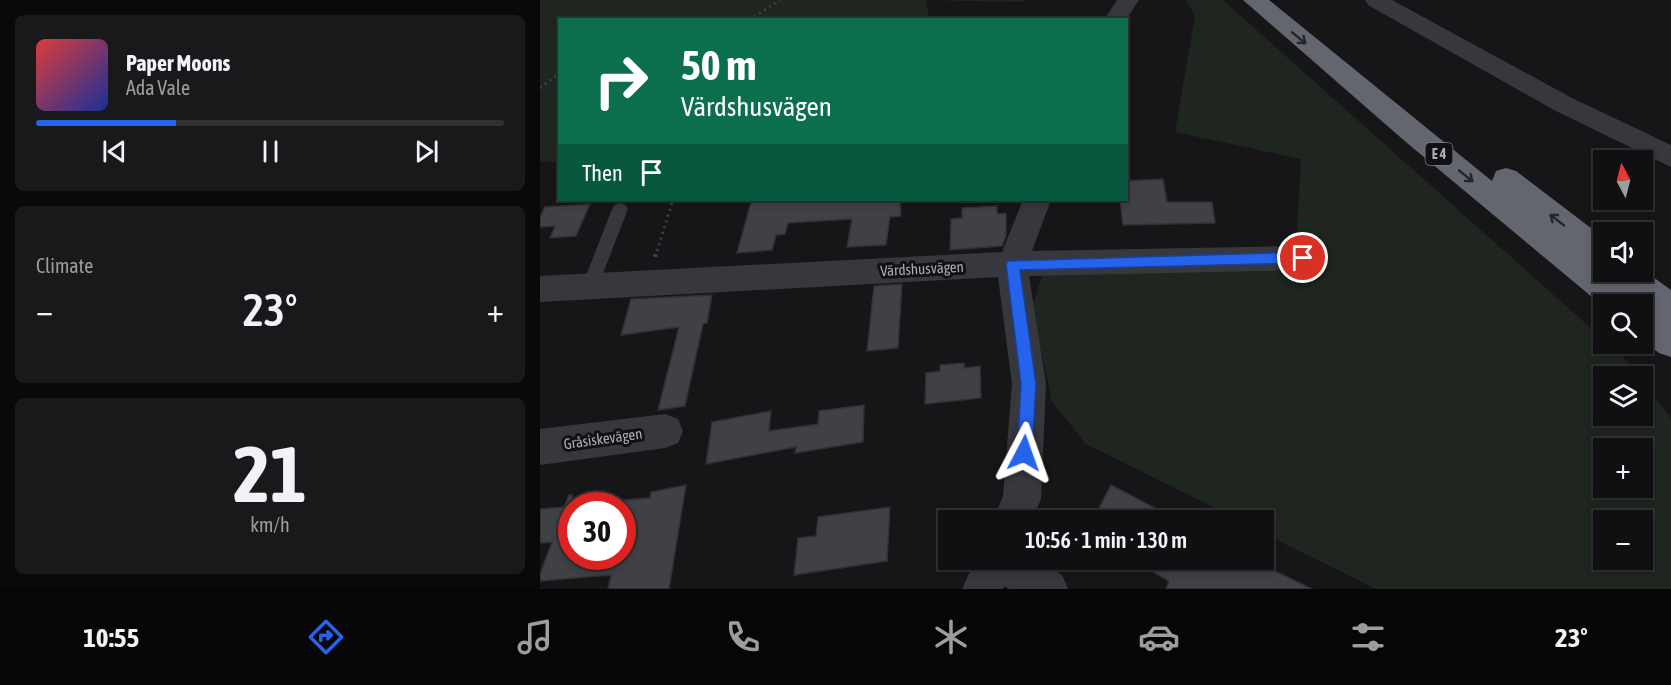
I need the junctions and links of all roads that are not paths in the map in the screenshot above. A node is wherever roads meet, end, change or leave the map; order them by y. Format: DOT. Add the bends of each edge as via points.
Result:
graph roads {
  1 [pos="1128,0"];
  2 [pos="1255,0"];
  3 [pos="1283,0"];
  4 [pos="1376,0"];
  5 [pos="1116,18"];
  6 [pos="1671,157"];
  7 [pos="1037,201"];
  8 [pos="620,209"];
  9 [pos="1593,247"];
  10 [pos="1303,258"];
  11 [pos="1012,264"];
  12 [pos="1636,282"];
  13 [pos="590,286"];
  14 [pos="540,289"];
  15 [pos="1612,294"];
  16 [pos="1671,309"];
  17 [pos="1653,328"];
  18 [pos="1671,342"];
  19 [pos="665,431"];
  20 [pos="540,447"];
  21 [pos="1017,510"];
  22 [pos="992,570"];
  23 [pos="1015,570"];
  24 [pos="982,589"];
  25 [pos="1048,589"];
  1 -- 5 [label="street"];
  2 -- 15 [label="highway, E 4, one-way"];
  9 -- 3 [label="highway, E 4, one-way"];
  4 -- 6 [label="street" via="1563,104"];
  7 -- 11 [label="street"];
  8 -- 13 [label="lane"];
  10 -- 11 [label="street, Värdshusvägen"];
  11 -- 13 [label="street, Värdshusvägen"];
  11 -- 21 [label="street" via="1029,384 1022,499"];
  12 -- 16 [label="highway"];
  13 -- 14 [label="street, Värdshusvägen"];
  17 -- 18 [label="highway"];
  19 -- 20 [label="street, Gråsiskevägen"];
  22 -- 24 [label="street"];
  23 -- 25 [label="street"];
}
